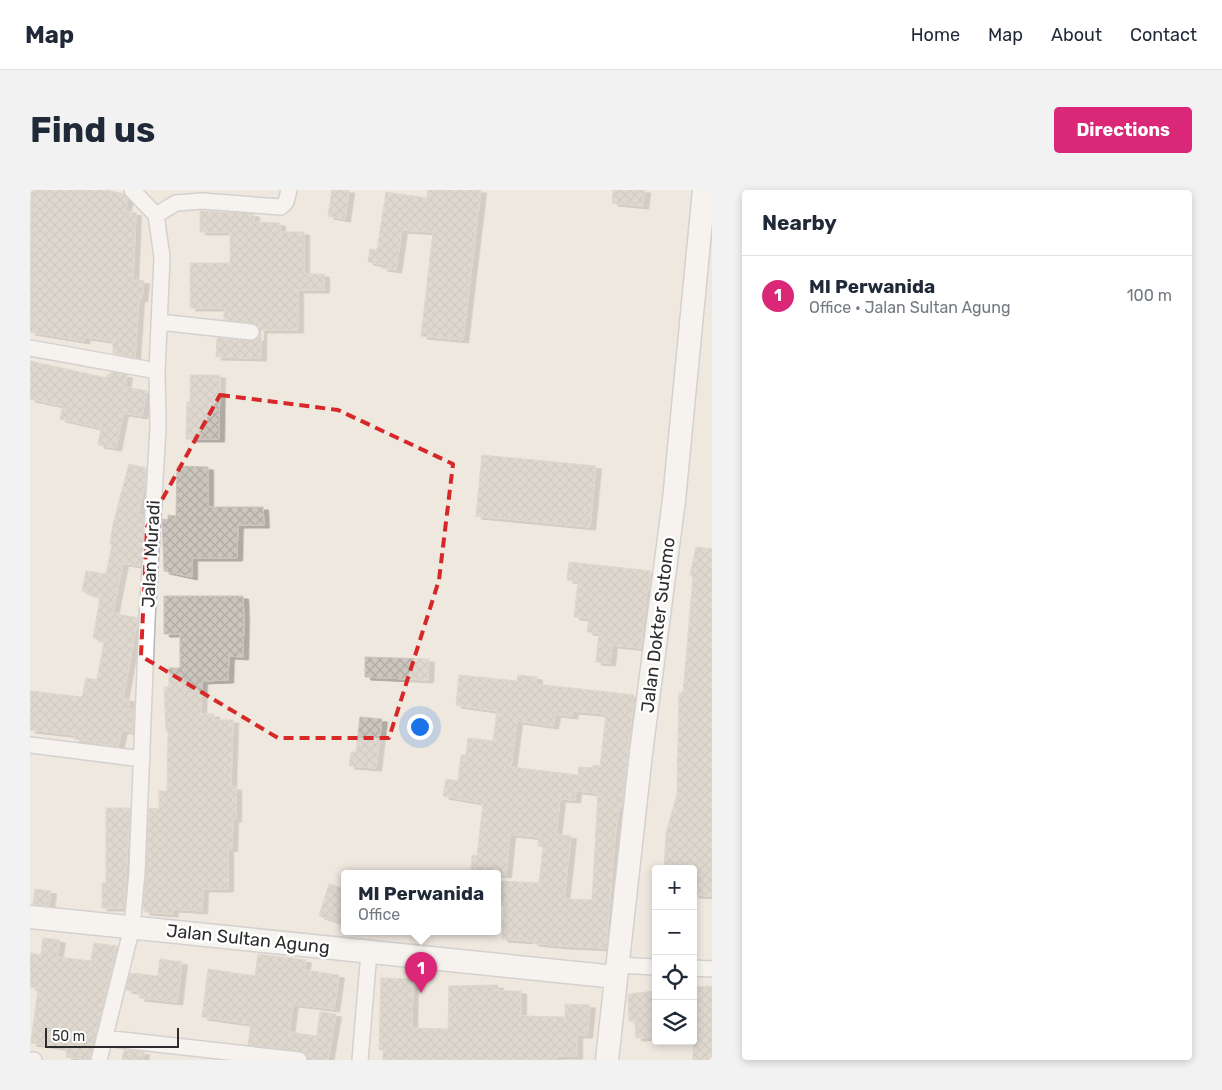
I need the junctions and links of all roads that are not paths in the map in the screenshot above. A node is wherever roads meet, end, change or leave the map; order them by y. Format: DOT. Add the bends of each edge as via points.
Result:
graph roads {
  1 [pos="132,190"];
  2 [pos="289,190"];
  3 [pos="704,190"];
  4 [pos="156,215"];
  5 [pos="159,322"];
  6 [pos="251,332"];
  7 [pos="30,348"];
  8 [pos="157,371"];
  9 [pos="30,745"];
  10 [pos="142,759"];
  11 [pos="30,917"];
  12 [pos="132,927"];
  13 [pos="370,952"];
  14 [pos="652,967"];
  15 [pos="697,968"];
  16 [pos="712,969"];
  17 [pos="616,971"];
  18 [pos="104,1038"];
  19 [pos="99,1060"];
  20 [pos="299,1060"];
  21 [pos="360,1060"];
  22 [pos="607,1060"];
  1 -- 4 [label="street"];
  2 -- 4 [label="street" via="281,207 202,201 176,203"];
  3 -- 17 [label="main road, Jalan Dokter Sutomo" via="674,500"];
  4 -- 5 [label="street, Jalan Muradi" via="162,257"];
  5 -- 6 [label="street"];
  5 -- 8 [label="street, Jalan Muradi"];
  7 -- 8 [label="street"];
  8 -- 10 [label="street, Jalan Muradi" via="158,427"];
  9 -- 10 [label="street"];
  10 -- 12 [label="street, Jalan Muradi"];
  11 -- 12 [label="main road, Jalan Sultan Agung"];
  12 -- 13 [label="main road, Jalan Sultan Agung"];
  12 -- 18 [label="street, Jalan Muradi"];
  13 -- 17 [label="main road, Jalan Sultan Agung"];
  13 -- 21 [label="street"];
  14 -- 17 [label="street, Jalan Sultan Agung"];
  15 -- 16 [label="street"];
  17 -- 22 [label="main road, Jalan Dokter Sutomo"];
  18 -- 19 [label="street, Jalan Muradi"];
  18 -- 20 [label="street"];
}
